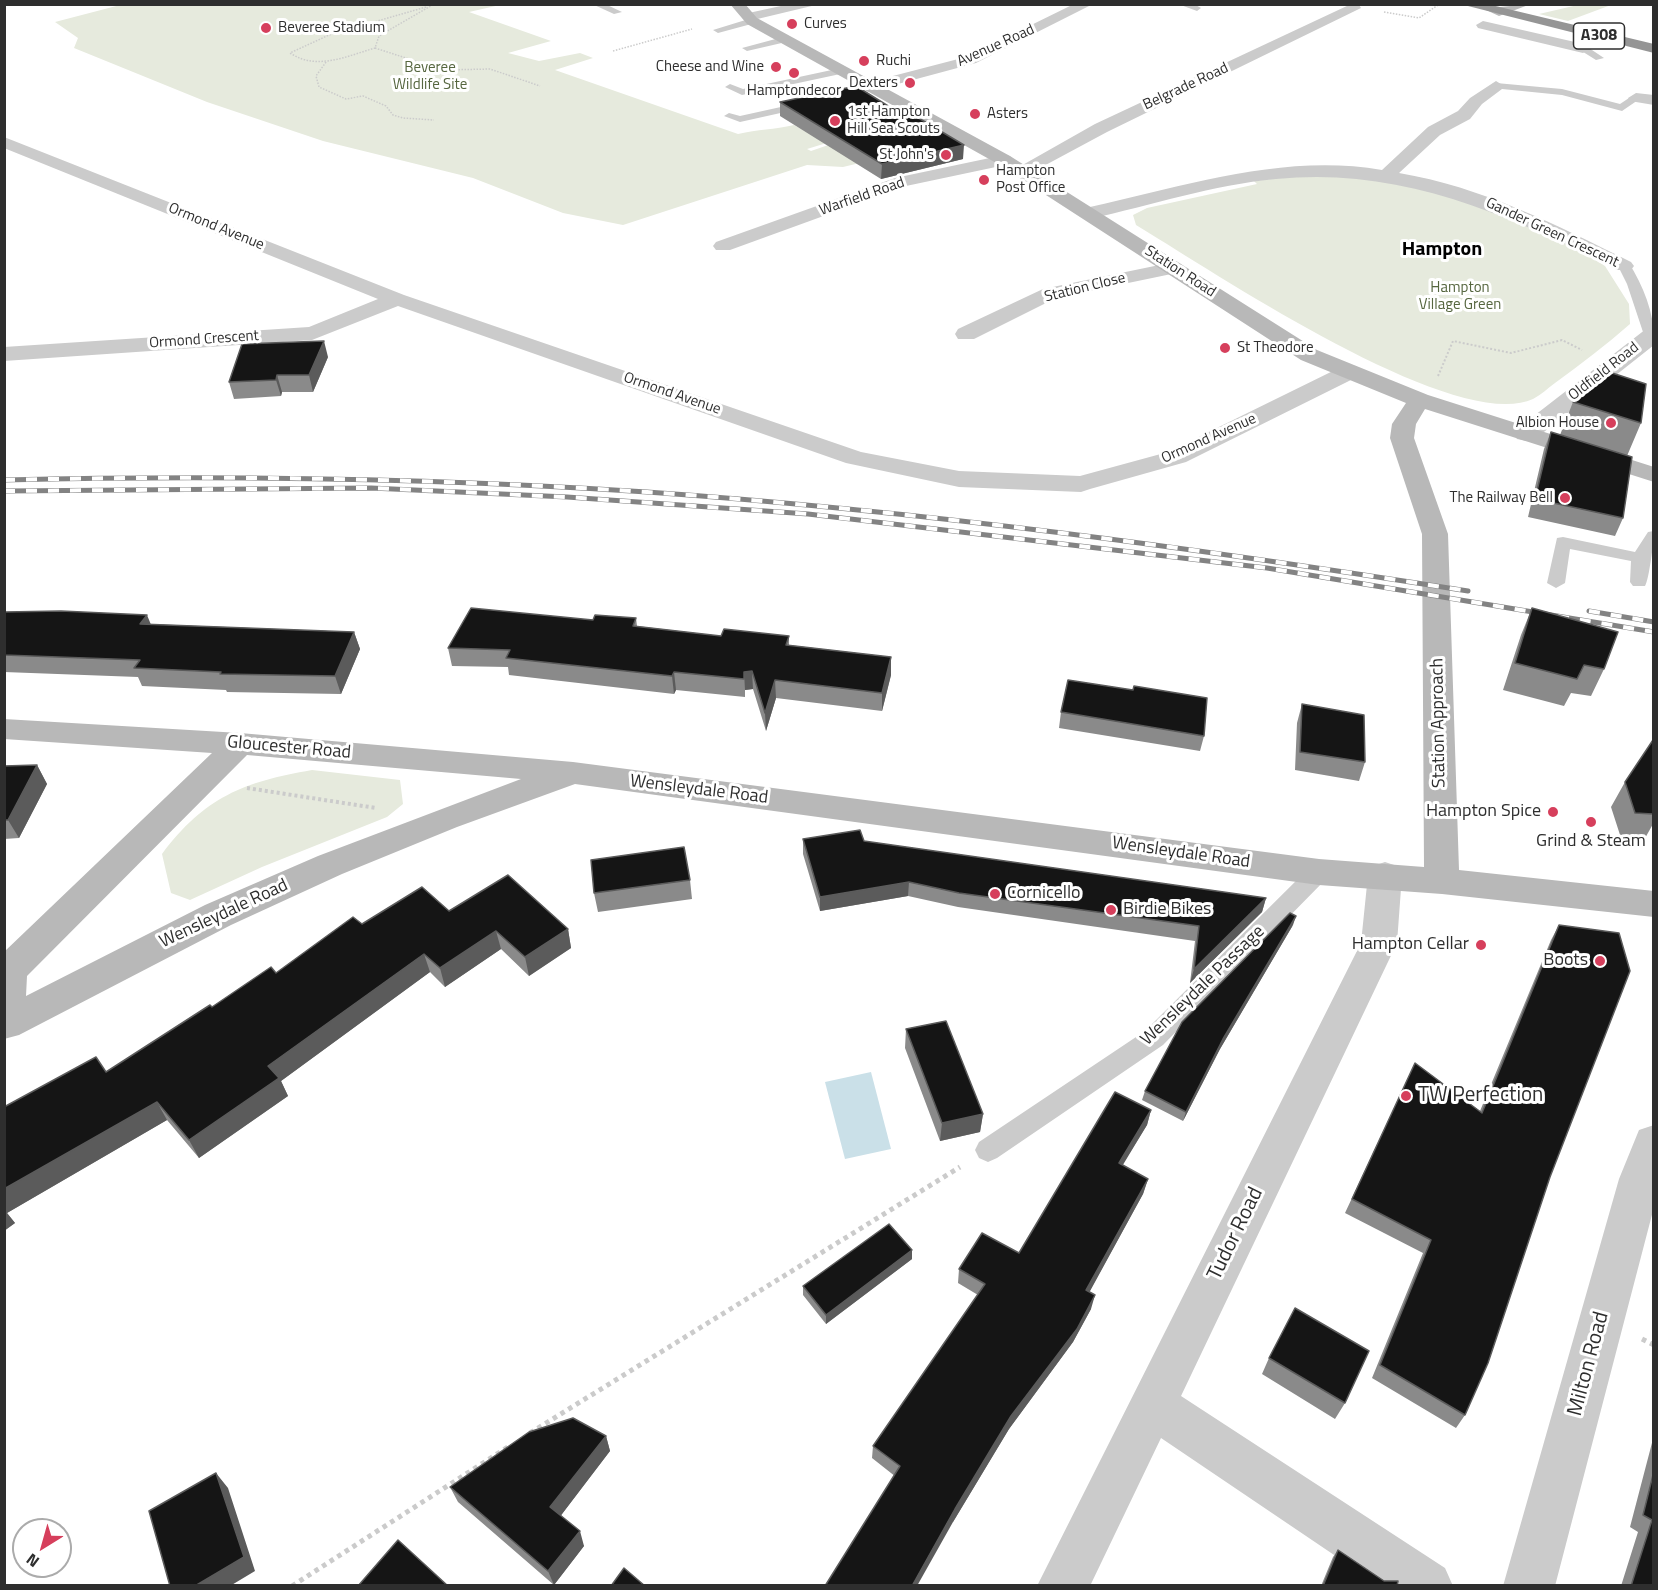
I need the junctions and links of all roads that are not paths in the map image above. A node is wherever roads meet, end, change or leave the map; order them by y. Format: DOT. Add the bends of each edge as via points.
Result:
graph roads {
  1 [pos="596,4"];
  2 [pos="813,4"];
  3 [pos="1086,4"];
  4 [pos="1182,4"];
  5 [pos="1467,4"];
  6 [pos="1479,4"];
  7 [pos="1524,4"];
  8 [pos="1197,8"];
  9 [pos="1354,8"];
  10 [pos="617,12"];
  11 [pos="1499,12"];
  12 [pos="746,14"];
  13 [pos="1545,22"];
  14 [pos="1483,26"];
  15 [pos="718,30"];
  16 [pos="1530,35"];
  17 [pos="783,40"];
  18 [pos="747,48"];
  19 [pos="1583,48"];
  20 [pos="1653,49"];
  21 [pos="1599,58"];
  22 [pos="841,71"];
  23 [pos="1496,86"];
  24 [pos="730,87"];
  25 [pos="867,92"];
  26 [pos="1636,99"];
  27 [pos="1653,100"];
  28 [pos="779,102"];
  29 [pos="821,104"];
  30 [pos="787,111"];
  31 [pos="729,116"];
  32 [pos="4,142"];
  33 [pos="1004,160"];
  34 [pos="1021,171"];
  35 [pos="1387,175"];
  36 [pos="1090,213"];
  37 [pos="723,246"];
  38 [pos="1624,266"];
  39 [pos="1174,268"];
  40 [pos="397,299"];
  41 [pos="966,334"];
  42 [pos="1652,335"];
  43 [pos="4,354"];
  44 [pos="1349,372"];
  45 [pos="1420,400"];
  46 [pos="1526,434"];
  47 [pos="1653,476"];
  48 [pos="1653,536"];
  49 [pos="1640,558"];
  50 [pos="1639,582"];
  51 [pos="1556,583"];
  52 [pos="4,729"];
  53 [pos="240,744"];
  54 [pos="573,773"];
  55 [pos="1319,872"];
  56 [pos="1385,875"];
  57 [pos="1442,881"];
  58 [pos="1653,904"];
  59 [pos="5,1024"];
  60 [pos="1653,1143"];
  61 [pos="988,1149"];
  62 [pos="1153,1405"];
  63 [pos="1063,1586"];
  64 [pos="1427,1586"];
  65 [pos="1529,1586"];
  1 -- 10 [label="lane"];
  2 -- 12 [label="street"];
  3 -- 25 [label="street, Avenue Road" via="971,60"];
  4 -- 8 [label="lane"];
  5 -- 11 [label="highway, A308"];
  6 -- 11 [label="street"];
  7 -- 11 [label="street"];
  9 -- 34 [label="street, Belgrade Road" via="1101,128"];
  11 -- 13 [label="highway, A308"];
  12 -- 15 [label="lane"];
  12 -- 17 [label="street, Station Road"];
  13 -- 16 [label="street"];
  13 -- 20 [label="highway, A308"];
  14 -- 16 [label="street"];
  16 -- 19 [label="street"];
  17 -- 18 [label="lane"];
  17 -- 22 [label="street, Station Road"];
  19 -- 21 [label="lane"];
  22 -- 24 [label="lane" via="742,92"];
  22 -- 25 [label="street, Station Road"];
  23 -- 26 [label="lane" via="1562,92 1622,108"];
  23 -- 35 [label="street" via="1464,115 1434,131"];
  25 -- 33 [label="street, Station Road"];
  26 -- 27 [label="street"];
  28 -- 30 [label="lane"];
  29 -- 30 [label="lane"];
  30 -- 31 [label="lane" via="740,119"];
  32 -- 40 [label="street, Ormond Avenue"];
  33 -- 34 [label="street, Station Road"];
  33 -- 37 [label="street, Warfield Road" via="901,183"];
  34 -- 36 [label="street, Station Road"];
  35 -- 36 [label="street, Gander Green Crescent" via="1278,173"];
  35 -- 38 [label="street, Gander Green Crescent" via="1443,187 1509,209"];
  36 -- 39 [label="street, Station Road"];
  38 -- 42 [label="lane, Gander Green Crescent"];
  39 -- 41 [label="street, Station Close" via="1050,293"];
  39 -- 44 [label="street, Station Road" via="1282,339"];
  40 -- 43 [label="street, Ormond Crescent" via="312,333"];
  40 -- 44 [label="street, Ormond Avenue" via="855,458 959,479 1081,484 1177,457"];
  42 -- 46 [label="street, Oldfield Road"];
  44 -- 45 [label="street, Station Road"];
  45 -- 46 [label="street, Station Road"];
  45 -- 57 [label="street, Station Approach" via="1400,438 1432,517 1436,546"];
  46 -- 47 [label="street, Station Road"];
  48 -- 49 [label="lane"];
  49 -- 50 [label="lane"];
  49 -- 51 [label="lane" via="1563,542"];
  52 -- 53 [label="street, Gloucester Road"];
  53 -- 54 [label="street, Gloucester Road"];
  53 -- 59 [label="street, Wensleydale Road" via="9,971"];
  54 -- 55 [label="street, Wensleydale Road"];
  54 -- 59 [label="street, Wensleydale Road" via="446,819 218,915"];
  55 -- 56 [label="street, Wensleydale Road"];
  55 -- 61 [label="lane, Wensleydale Passage" via="1154,1038"];
  56 -- 57 [label="street, Wensleydale Road"];
  56 -- 62 [label="street, Tudor Road" via="1379,943"];
  57 -- 58 [label="street"];
  60 -- 65 [label="street, Milton Road"];
  62 -- 63 [label="street, Tudor Road"];
  62 -- 64 [label="street"];
}
